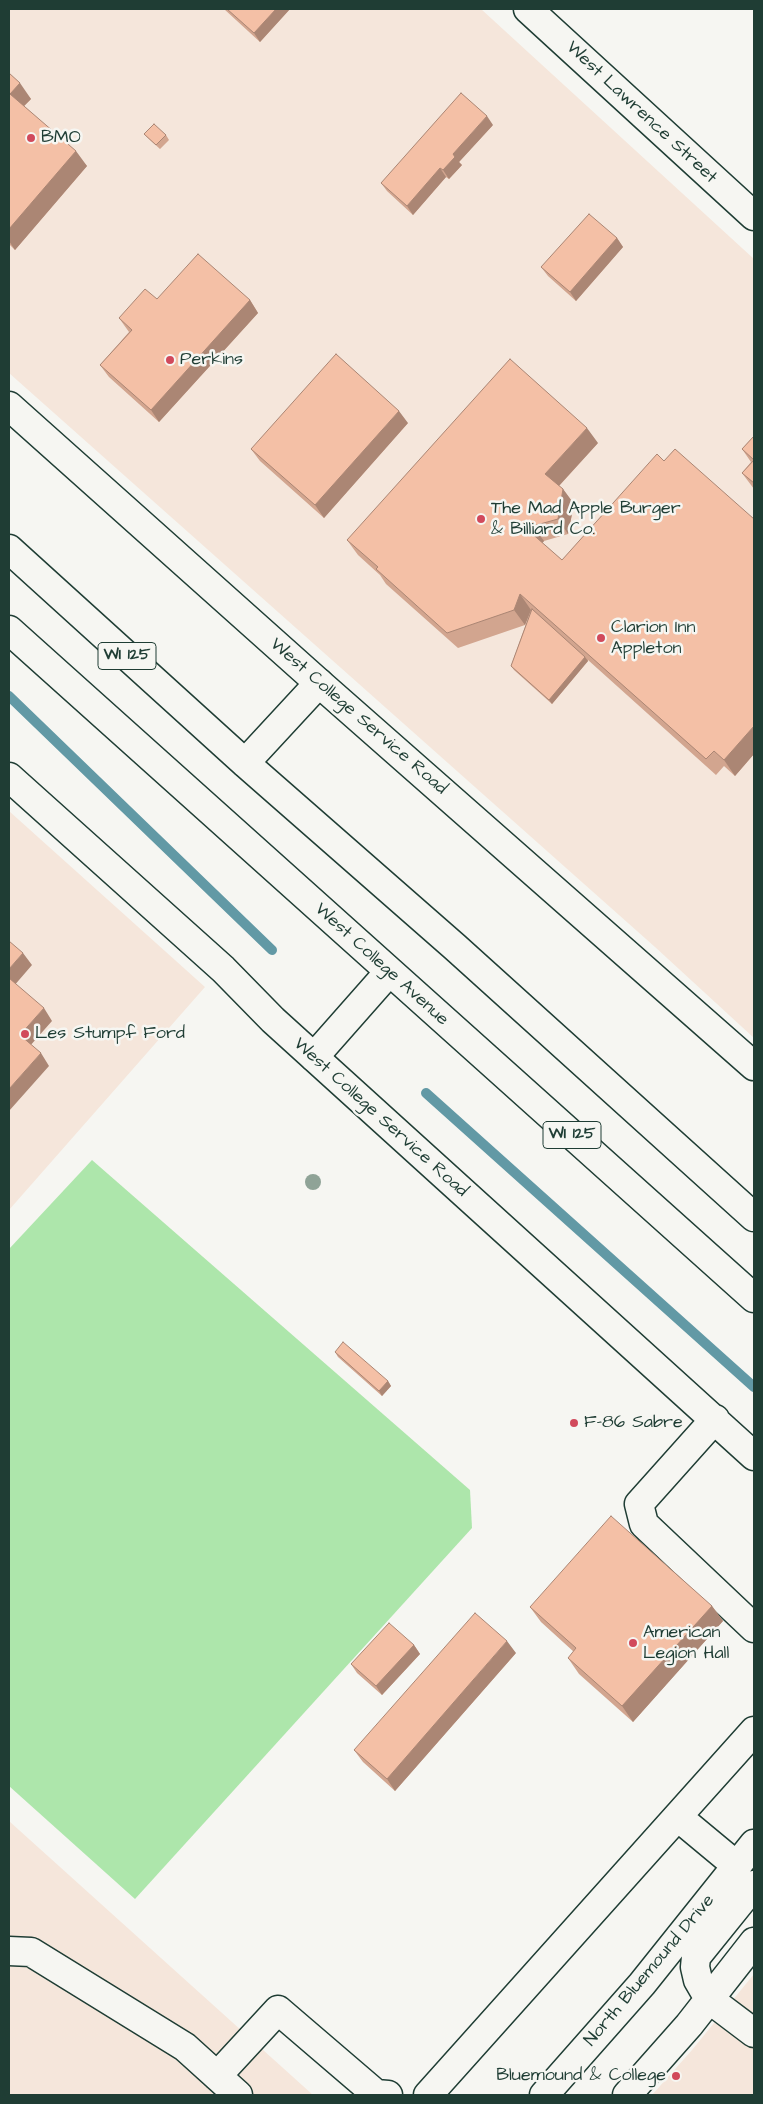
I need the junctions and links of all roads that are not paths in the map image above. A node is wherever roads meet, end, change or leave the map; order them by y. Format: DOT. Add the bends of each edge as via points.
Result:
graph roads {
  1 [pos="528,9"];
  2 [pos="754,216"];
  3 [pos="9,406"];
  4 [pos="9,550"];
  5 [pos="9,630"];
  6 [pos="319,683"];
  7 [pos="245,763"];
  8 [pos="9,777"];
  9 [pos="389,972"];
  10 [pos="314,1057"];
  11 [pos="754,1066"];
  12 [pos="754,1217"];
  13 [pos="754,1298"];
  14 [pos="715,1419"];
  15 [pos="754,1456"];
  16 [pos="754,1628"];
  17 [pos="754,1731"];
  18 [pos="678,1817"];
  19 [pos="754,1844"];
  20 [pos="746,1875"];
  21 [pos="754,1942"];
  22 [pos="9,1951"];
  23 [pos="709,1999"];
  24 [pos="754,2033"];
  25 [pos="217,2076"];
  26 [pos="238,2095"];
  27 [pos="388,2095"];
  28 [pos="428,2095"];
  29 [pos="544,2095"];
  30 [pos="627,2095"];
  1 -- 2 [label="main road, West Lawrence Street"];
  3 -- 6 [label="main road, West College Service Road"];
  4 -- 7 [label="main road, WI 125"];
  5 -- 9 [label="main road, West College Avenue / WI 125"];
  6 -- 7 [label="main road"];
  6 -- 11 [label="main road, West College Service Road"];
  7 -- 12 [label="main road, WI 125"];
  8 -- 10 [label="main road, West College Service Road" via="223,969"];
  9 -- 10 [label="main road"];
  9 -- 13 [label="main road, West College Avenue / WI 125"];
  10 -- 14 [label="main road, West College Service Road"];
  14 -- 15 [label="main road, West College Service Road"];
  14 -- 16 [label="main road" via="639,1504 644,1524"];
  17 -- 18 [label="main road"];
  18 -- 20 [label="main road"];
  18 -- 28 [label="main road"];
  19 -- 20 [label="main road, North Bluemound Drive"];
  20 -- 23 [label="main road" via="696,1957 696,1973"];
  20 -- 29 [label="main road, North Bluemound Drive" via="642,1984"];
  21 -- 23 [label="main road"];
  22 -- 25 [label="main road" via="31,1952 185,2047"];
  23 -- 24 [label="main road"];
  23 -- 30 [label="main road"];
  25 -- 26 [label="main road"];
  25 -- 27 [label="main road" via="278,2010 376,2094"];
}
